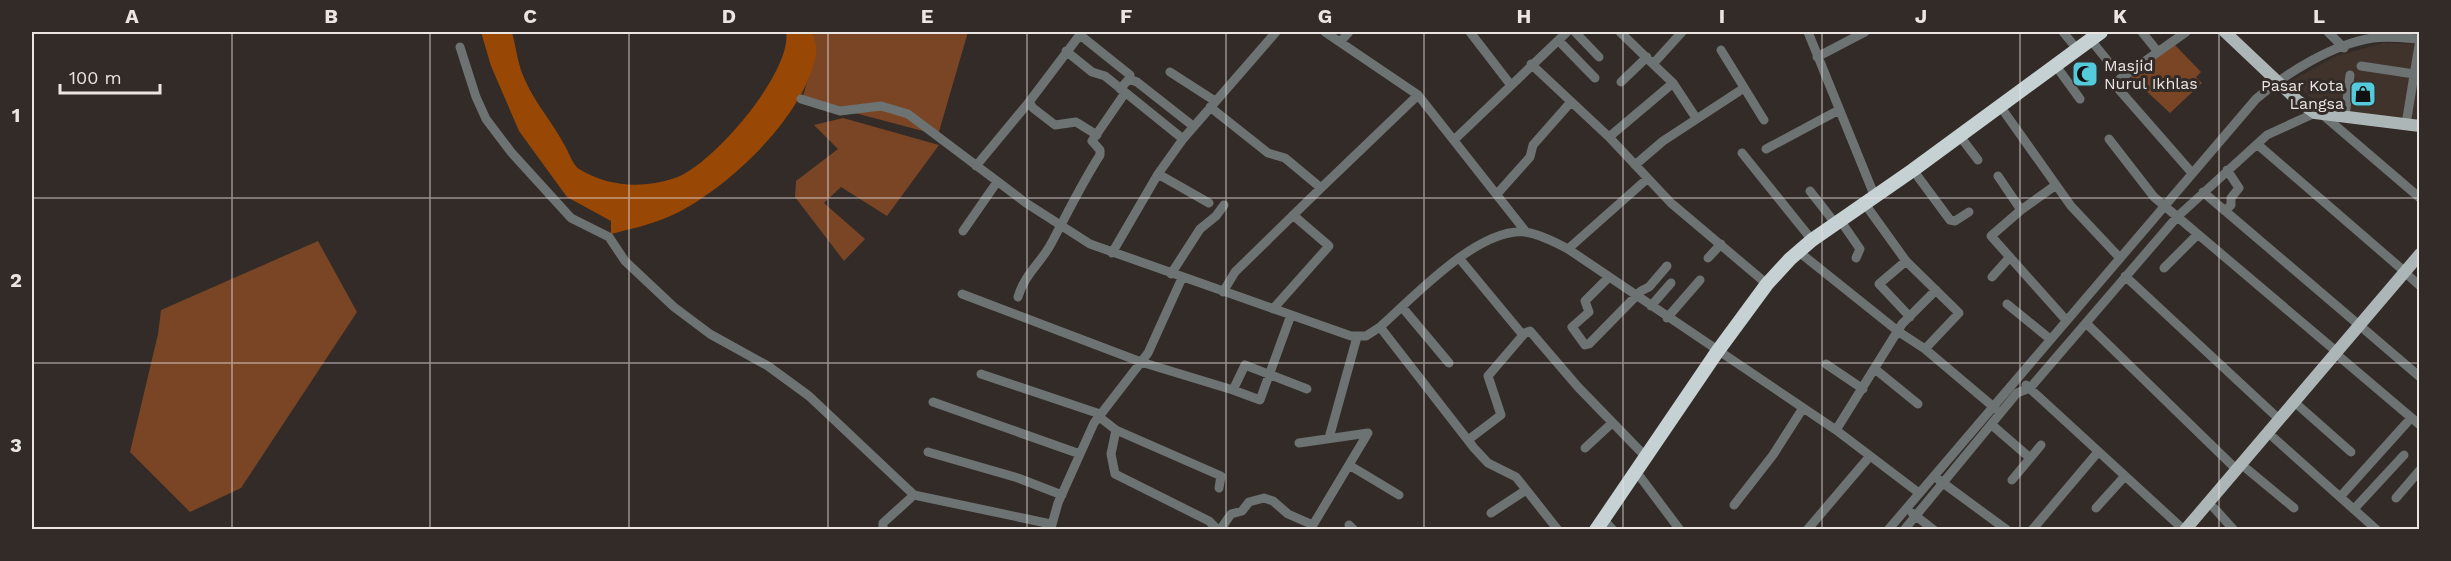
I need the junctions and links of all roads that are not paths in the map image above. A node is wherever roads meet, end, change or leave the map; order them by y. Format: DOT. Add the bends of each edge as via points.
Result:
graph roads {
  1 [pos="1276,32"];
  2 [pos="1325,32"];
  3 [pos="1349,32"];
  4 [pos="1470,32"];
  5 [pos="1567,32"];
  6 [pos="1575,32"];
  7 [pos="1620,32"];
  8 [pos="1682,32"];
  9 [pos="1808,32"];
  10 [pos="1865,32"];
  11 [pos="2063,32"];
  12 [pos="2142,32"];
  13 [pos="2186,32"];
  14 [pos="2225,32"];
  15 [pos="2328,32"];
  16 [pos="1081,33"];
  17 [pos="2095,35"];
  18 [pos="2417,37"];
  19 [pos="1559,41"];
  20 [pos="1340,42"];
  21 [pos="460,47"];
  22 [pos="2344,48"];
  23 [pos="2077,49"];
  24 [pos="1721,50"];
  25 [pos="1066,51"];
  26 [pos="2158,52"];
  27 [pos="1599,57"];
  28 [pos="1817,57"];
  29 [pos="2106,60"];
  30 [pos="1650,61"];
  31 [pos="1531,64"];
  32 [pos="2056,66"];
  33 [pos="2361,66"];
  34 [pos="1170,72"];
  35 [pos="2414,74"];
  36 [pos="2350,75"];
  37 [pos="1595,78"];
  38 [pos="1130,79"];
  39 [pos="2277,81"];
  40 [pos="1620,82"];
  41 [pos="1673,83"];
  42 [pos="1510,84"];
  43 [pos="1744,88"];
  44 [pos="1122,91"];
  45 [pos="1418,95"];
  46 [pos="801,99"];
  47 [pos="2080,99"];
  48 [pos="1029,102"];
  49 [pos="1213,104"];
  50 [pos="1570,104"];
  51 [pos="2000,106"];
  52 [pos="1839,110"];
  53 [pos="2319,114"];
  54 [pos="2345,117"];
  55 [pos="1696,118"];
  56 [pos="1764,120"];
  57 [pos="2406,124"];
  58 [pos="1193,126"];
  59 [pos="2420,126"];
  60 [pos="1097,135"];
  61 [pos="1959,135"];
  62 [pos="1609,137"];
  63 [pos="1183,139"];
  64 [pos="2109,139"];
  65 [pos="1454,140"];
  66 [pos="2257,144"];
  67 [pos="1766,149"];
  68 [pos="1742,153"];
  69 [pos="1978,160"];
  70 [pos="976,165"];
  71 [pos="1635,165"];
  72 [pos="2227,170"];
  73 [pos="1913,171"];
  74 [pos="2192,173"];
  75 [pos="1158,174"];
  76 [pos="1998,176"];
  77 [pos="1647,179"];
  78 [pos="997,182"];
  79 [pos="2056,185"];
  80 [pos="1321,188"];
  81 [pos="1810,191"];
  82 [pos="2203,192"];
  83 [pos="1497,194"];
  84 [pos="2420,198"];
  85 [pos="1870,201"];
  86 [pos="1209,203"];
  87 [pos="1224,205"];
  88 [pos="2163,205"];
  89 [pos="2021,210"];
  90 [pos="2225,211"];
  91 [pos="1969,212"];
  92 [pos="1293,215"];
  93 [pos="2177,217"];
  94 [pos="1837,222"];
  95 [pos="1059,225"];
  96 [pos="963,231"];
  97 [pos="1526,232"];
  98 [pos="2198,235"];
  99 [pos="1812,240"];
  100 [pos="1721,244"];
  101 [pos="1568,249"];
  102 [pos="1798,252"];
  103 [pos="1112,253"];
  104 [pos="2420,254"];
  105 [pos="2119,257"];
  106 [pos="1459,258"];
  107 [pos="1708,258"];
  108 [pos="1856,258"];
  109 [pos="2009,258"];
  110 [pos="1906,261"];
  111 [pos="2420,265"];
  112 [pos="1667,266"];
  113 [pos="2164,268"];
  114 [pos="1171,274"];
  115 [pos="2125,276"];
  116 [pos="1609,277"];
  117 [pos="1992,277"];
  118 [pos="1182,278"];
  119 [pos="2411,278"];
  120 [pos="1700,280"];
  121 [pos="1671,283"];
  122 [pos="1767,284"];
  123 [pos="1936,290"];
  124 [pos="1223,292"];
  125 [pos="962,294"];
  126 [pos="1018,297"];
  127 [pos="1637,297"];
  128 [pos="2007,304"];
  129 [pos="1651,306"];
  130 [pos="1402,308"];
  131 [pos="1273,309"];
  132 [pos="1291,315"];
  133 [pos="1910,317"];
  134 [pos="1666,318"];
  135 [pos="2066,320"];
  136 [pos="2087,324"];
  137 [pos="1380,327"];
  138 [pos="2362,328"];
  139 [pos="1899,332"];
  140 [pos="1524,334"];
  141 [pos="1357,337"];
  142 [pos="2050,339"];
  143 [pos="1925,349"];
  144 [pos="1717,352"];
  145 [pos="2339,355"];
  146 [pos="1141,363"];
  147 [pos="1449,363"];
  148 [pos="1826,364"];
  149 [pos="1875,369"];
  150 [pos="981,374"];
  151 [pos="1268,375"];
  152 [pos="2017,377"];
  153 [pos="2420,377"];
  154 [pos="2030,388"];
  155 [pos="1307,389"];
  156 [pos="1863,389"];
  157 [pos="1233,390"];
  158 [pos="2304,399"];
  159 [pos="933,402"];
  160 [pos="1918,404"];
  161 [pos="1993,406"];
  162 [pos="1803,408"];
  163 [pos="2001,414"];
  164 [pos="1099,415"];
  165 [pos="2411,418"];
  166 [pos="2280,420"];
  167 [pos="1612,423"];
  168 [pos="1992,425"];
  169 [pos="2420,425"];
  170 [pos="1116,430"];
  171 [pos="1836,430"];
  172 [pos="1329,438"];
  173 [pos="2274,438"];
  174 [pos="1468,440"];
  175 [pos="1299,443"];
  176 [pos="2041,445"];
  177 [pos="2261,447"];
  178 [pos="1585,448"];
  179 [pos="928,452"];
  180 [pos="2098,452"];
  181 [pos="2351,452"];
  182 [pos="1080,454"];
  183 [pos="2404,455"];
  184 [pos="1645,456"];
  185 [pos="1870,456"];
  186 [pos="2030,458"];
  187 [pos="1349,465"];
  188 [pos="2242,469"];
  189 [pos="1635,470"];
  190 [pos="2420,470"];
  191 [pos="1933,476"];
  192 [pos="2124,477"];
  193 [pos="2012,480"];
  194 [pos="1943,483"];
  195 [pos="1219,488"];
  196 [pos="1526,490"];
  197 [pos="1919,492"];
  198 [pos="914,495"];
  199 [pos="1062,495"];
  200 [pos="1399,495"];
  201 [pos="2340,497"];
  202 [pos="2396,498"];
  203 [pos="1734,505"];
  204 [pos="1906,508"];
  205 [pos="2096,508"];
  206 [pos="2214,508"];
  207 [pos="2294,508"];
  208 [pos="2354,509"];
  209 [pos="1491,513"];
  210 [pos="1916,516"];
  211 [pos="1599,524"];
  212 [pos="1051,527"];
  213 [pos="1311,527"];
  214 [pos="883,530"];
  215 [pos="1219,530"];
  216 [pos="1558,530"];
  217 [pos="1613,530"];
  218 [pos="1680,530"];
  219 [pos="1807,530"];
  220 [pos="1888,530"];
  221 [pos="1904,530"];
  222 [pos="1934,530"];
  223 [pos="2007,530"];
  224 [pos="2032,530"];
  225 [pos="2184,530"];
  226 [pos="2196,530"];
  227 [pos="2234,530"];
  228 [pos="2377,530"];
  1 -- 49 [label="street"];
  2 -- 20 [label="street"];
  3 -- 20 [label="street"];
  4 -- 42 [label="street"];
  5 -- 19 [label="street"];
  6 -- 27 [label="street"];
  7 -- 30 [label="street"];
  8 -- 30 [label="street"];
  9 -- 28 [label="street"];
  10 -- 28 [label="street"];
  11 -- 23 [label="street"];
  12 -- 26 [label="street"];
  13 -- 26 [label="street"];
  14 -- 39 [label="main road"];
  15 -- 22 [label="street"];
  16 -- 25 [label="street"];
  16 -- 38 [label="street"];
  17 -- 23 [label="highway"];
  17 -- 29 [label="street"];
  18 -- 22 [label="street" via="2373,38"];
  18 -- 35 [label="street"];
  19 -- 31 [label="street"];
  19 -- 37 [label="street"];
  20 -- 45 [label="street"];
  21 -- 198 [label="street" via="486,119 563,211 579,224 609,237 625,261 648,284 710,334 768,366 809,396"];
  22 -- 39 [label="street" via="2325,54"];
  23 -- 32 [label="highway"];
  24 -- 43 [label="street"];
  25 -- 44 [label="street"];
  25 -- 48 [label="street"];
  26 -- 74 [label="street" via="2120,79 2115,87"];
  28 -- 52 [label="street"];
  30 -- 40 [label="street"];
  30 -- 41 [label="street"];
  31 -- 42 [label="street"];
  31 -- 50 [label="street"];
  32 -- 47 [label="street"];
  32 -- 51 [label="highway"];
  33 -- 35 [label="street"];
  34 -- 49 [label="street"];
  35 -- 57 [label="street"];
  36 -- 54 [label="street"];
  38 -- 44 [label="street"];
  38 -- 58 [label="street"];
  39 -- 53 [label="main road"];
  39 -- 74 [label="street" via="2252,103"];
  41 -- 55 [label="street"];
  41 -- 62 [label="street"];
  42 -- 65 [label="street"];
  43 -- 55 [label="street"];
  43 -- 56 [label="street"];
  44 -- 60 [label="street"];
  44 -- 63 [label="street"];
  45 -- 65 [label="street"];
  45 -- 80 [label="street"];
  46 -- 70 [label="street" via="840,111 894,108 917,119"];
  48 -- 60 [label="street" via="1055,124 1076,123"];
  48 -- 70 [label="street"];
  49 -- 58 [label="street"];
  49 -- 80 [label="street" via="1269,153 1285,158"];
  50 -- 62 [label="street"];
  50 -- 83 [label="street"];
  51 -- 61 [label="highway"];
  51 -- 79 [label="street"];
  52 -- 67 [label="street"];
  52 -- 85 [label="street"];
  53 -- 54 [label="main road"];
  53 -- 66 [label="street" via="2285,125"];
  53 -- 84 [label="street"];
  54 -- 57 [label="main road"];
  55 -- 71 [label="street"];
  57 -- 59 [label="main road"];
  58 -- 63 [label="street"];
  60 -- 95 [label="street" via="1092,143 1100,155"];
  61 -- 69 [label="street"];
  61 -- 73 [label="highway"];
  62 -- 71 [label="street"];
  63 -- 75 [label="street"];
  64 -- 88 [label="street"];
  65 -- 83 [label="street"];
  66 -- 72 [label="street"];
  66 -- 119 [label="street"];
  68 -- 99 [label="street"];
  70 -- 78 [label="street"];
  71 -- 77 [label="street"];
  72 -- 82 [label="street"];
  72 -- 90 [label="street" via="2239,188"];
  73 -- 85 [label="highway"];
  73 -- 91 [label="street" via="1950,220"];
  74 -- 88 [label="street"];
  75 -- 86 [label="street"];
  75 -- 103 [label="street"];
  76 -- 89 [label="street"];
  77 -- 100 [label="street"];
  77 -- 101 [label="street"];
  78 -- 95 [label="street"];
  78 -- 96 [label="street"];
  79 -- 89 [label="street"];
  79 -- 105 [label="street"];
  80 -- 92 [label="street"];
  81 -- 94 [label="street"];
  82 -- 90 [label="street"];
  82 -- 93 [label="street"];
  83 -- 97 [label="street"];
  85 -- 94 [label="highway"];
  85 -- 110 [label="street"];
  87 -- 114 [label="street" via="1200,229"];
  88 -- 93 [label="street"];
  88 -- 105 [label="street"];
  89 -- 109 [label="street" via="1991,234"];
  90 -- 138 [label="street"];
  92 -- 124 [label="street" via="1235,272"];
  92 -- 131 [label="street" via="1329,246"];
  93 -- 98 [label="street"];
  93 -- 115 [label="street"];
  94 -- 99 [label="highway"];
  94 -- 108 [label="street" via="1860,249"];
  95 -- 103 [label="street"];
  95 -- 126 [label="street" via="1052,244 1026,277"];
  97 -- 101 [label="street"];
  97 -- 106 [label="street" via="1489,239"];
  98 -- 113 [label="street"];
  98 -- 145 [label="street"];
  99 -- 102 [label="highway"];
  100 -- 107 [label="street"];
  100 -- 122 [label="street"];
  101 -- 116 [label="street"];
  102 -- 122 [label="highway"];
  102 -- 139 [label="street"];
  103 -- 114 [label="street"];
  104 -- 119 [label="main road"];
  105 -- 135 [label="street"];
  106 -- 130 [label="street"];
  106 -- 140 [label="street"];
  109 -- 117 [label="street"];
  109 -- 135 [label="street"];
  110 -- 123 [label="street"];
  110 -- 133 [label="street" via="1879,284"];
  111 -- 119 [label="main road"];
  112 -- 127 [label="street"];
  114 -- 118 [label="street"];
  115 -- 136 [label="street"];
  115 -- 166 [label="street"];
  116 -- 127 [label="street"];
  116 -- 127 [label="street" via="1585,301 1589,312 1572,327 1585,345"];
  118 -- 124 [label="street"];
  118 -- 146 [label="street"];
  119 -- 138 [label="main road" via="2387,298"];
  120 -- 134 [label="street"];
  121 -- 129 [label="street"];
  122 -- 144 [label="highway"];
  123 -- 133 [label="street"];
  123 -- 143 [label="street" via="1959,315"];
  124 -- 131 [label="street"];
  125 -- 146 [label="street"];
  127 -- 129 [label="street"];
  128 -- 142 [label="street"];
  129 -- 134 [label="street"];
  130 -- 137 [label="street"];
  130 -- 147 [label="street"];
  131 -- 132 [label="street"];
  132 -- 141 [label="street"];
  132 -- 151 [label="street"];
  133 -- 139 [label="street"];
  134 -- 144 [label="street"];
  135 -- 142 [label="street"];
  136 -- 154 [label="street"];
  136 -- 188 [label="street"];
  137 -- 141 [label="street"];
  137 -- 174 [label="street"];
  138 -- 145 [label="main road"];
  138 -- 153 [label="street"];
  139 -- 143 [label="street"];
  139 -- 149 [label="street"];
  140 -- 167 [label="street" via="1530,331"];
  140 -- 174 [label="street" via="1488,376 1501,415"];
  141 -- 172 [label="street"];
  142 -- 152 [label="street"];
  143 -- 161 [label="street"];
  144 -- 162 [label="street"];
  144 -- 184 [label="highway"];
  145 -- 158 [label="main road"];
  145 -- 165 [label="street"];
  146 -- 157 [label="street"];
  146 -- 164 [label="street"];
  148 -- 156 [label="street"];
  149 -- 156 [label="street"];
  149 -- 160 [label="street"];
  150 -- 164 [label="street"];
  151 -- 155 [label="street"];
  151 -- 157 [label="street" via="1244,365"];
  151 -- 157 [label="street" via="1260,400"];
  152 -- 154 [label="street"];
  152 -- 161 [label="street"];
  154 -- 163 [label="street" via="2017,393"];
  154 -- 180 [label="street"];
  156 -- 171 [label="street"];
  158 -- 166 [label="main road"];
  158 -- 173 [label="main road"];
  158 -- 181 [label="street"];
  159 -- 182 [label="street"];
  161 -- 163 [label="street"];
  161 -- 191 [label="street"];
  162 -- 171 [label="street"];
  162 -- 203 [label="street"];
  163 -- 168 [label="street"];
  164 -- 170 [label="street"];
  164 -- 182 [label="street"];
  165 -- 169 [label="street"];
  165 -- 201 [label="street"];
  166 -- 177 [label="main road"];
  167 -- 178 [label="street"];
  167 -- 184 [label="street"];
  168 -- 186 [label="street"];
  168 -- 194 [label="street"];
  170 -- 195 [label="street" via="1221,476"];
  170 -- 215 [label="street" via="1111,445 1115,474 1209,521"];
  171 -- 185 [label="street"];
  172 -- 175 [label="street"];
  172 -- 187 [label="street" via="1368,433"];
  173 -- 177 [label="main road"];
  173 -- 201 [label="street"];
  174 -- 196 [label="street" via="1488,463 1513,474"];
  176 -- 186 [label="street"];
  177 -- 188 [label="main road"];
  179 -- 199 [label="street"];
  180 -- 192 [label="street"];
  180 -- 224 [label="street"];
  182 -- 199 [label="street"];
  183 -- 208 [label="street"];
  184 -- 189 [label="highway"];
  185 -- 197 [label="street"];
  185 -- 219 [label="street"];
  186 -- 193 [label="street"];
  187 -- 200 [label="street"];
  187 -- 213 [label="street"];
  188 -- 206 [label="main road"];
  188 -- 207 [label="street"];
  188 -- 225 [label="main road"];
  189 -- 211 [label="highway"];
  189 -- 218 [label="street"];
  190 -- 202 [label="street"];
  191 -- 194 [label="street"];
  191 -- 197 [label="street"];
  192 -- 205 [label="street"];
  192 -- 225 [label="street"];
  194 -- 210 [label="street"];
  194 -- 223 [label="street"];
  196 -- 209 [label="street"];
  196 -- 216 [label="street"];
  197 -- 204 [label="street"];
  198 -- 212 [label="street"];
  198 -- 214 [label="street" via="883,523"];
  199 -- 212 [label="street"];
  201 -- 208 [label="street"];
  204 -- 210 [label="street"];
  204 -- 220 [label="street"];
  206 -- 226 [label="main road"];
  206 -- 227 [label="street"];
  208 -- 228 [label="street"];
  210 -- 221 [label="street"];
  210 -- 222 [label="street"];
  211 -- 217 [label="street"];
  213 -- 215 [label="street" via="1264,498 1231,514"];
}
